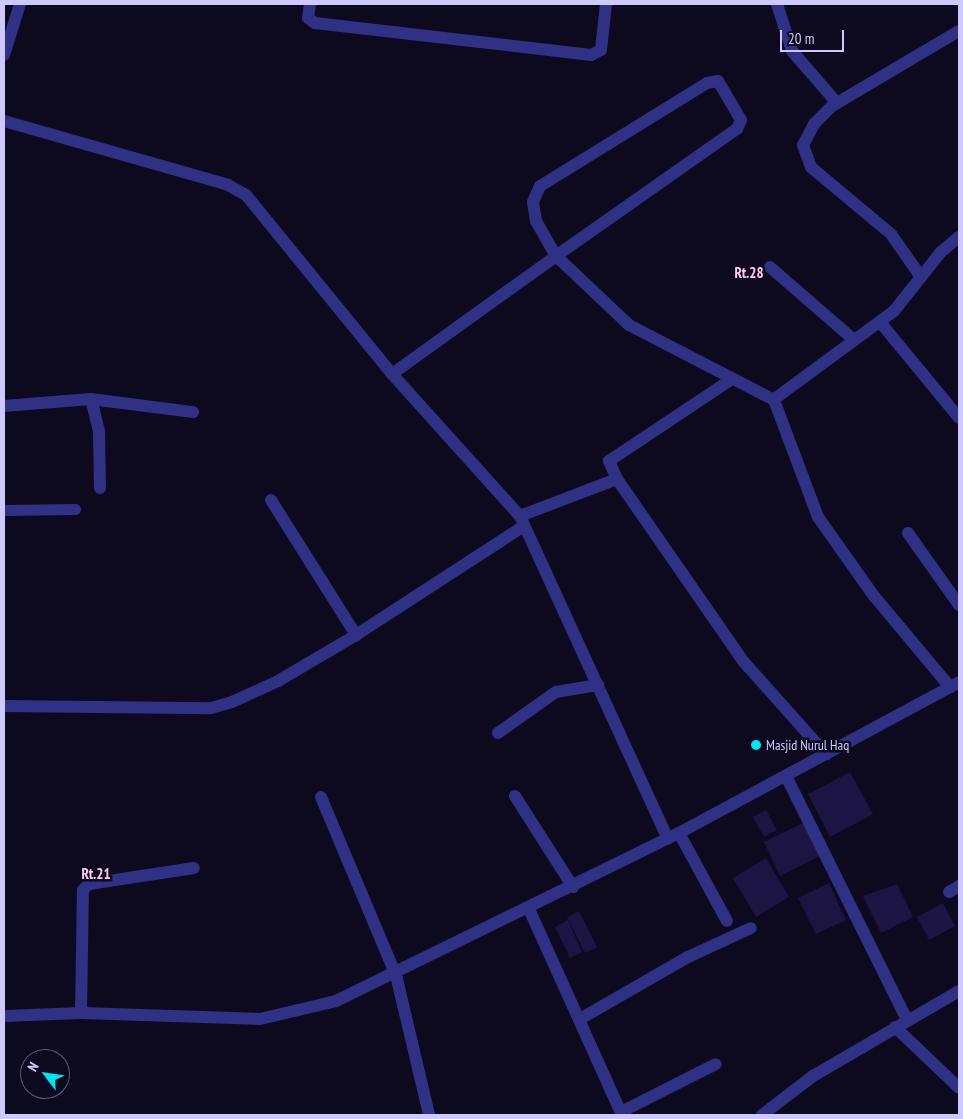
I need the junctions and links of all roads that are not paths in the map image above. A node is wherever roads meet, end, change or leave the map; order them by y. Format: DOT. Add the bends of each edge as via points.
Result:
graph roads {
  1 [pos="20,4"];
  2 [pos="310,4"];
  3 [pos="606,4"];
  4 [pos="777,4"];
  5 [pos="959,31"];
  6 [pos="4,55"];
  7 [pos="837,103"];
  8 [pos="4,121"];
  9 [pos="959,237"];
  10 [pos="556,256"];
  11 [pos="770,267"];
  12 [pos="921,277"];
  13 [pos="880,322"];
  14 [pos="854,340"];
  15 [pos="392,374"];
  16 [pos="732,379"];
  17 [pos="91,399"];
  18 [pos="773,400"];
  19 [pos="4,406"];
  20 [pos="193,412"];
  21 [pos="959,418"];
  22 [pos="617,479"];
  23 [pos="100,488"];
  24 [pos="272,500"];
  25 [pos="75,509"];
  26 [pos="4,510"];
  27 [pos="522,521"];
  28 [pos="908,533"];
  29 [pos="959,605"];
  30 [pos="356,635"];
  31 [pos="598,685"];
  32 [pos="954,685"];
  33 [pos="4,706"];
  34 [pos="498,733"];
  35 [pos="826,754"];
  36 [pos="786,776"];
  37 [pos="515,796"];
  38 [pos="321,797"];
  39 [pos="673,836"];
  40 [pos="194,868"];
  41 [pos="573,887"];
  42 [pos="529,909"];
  43 [pos="727,921"];
  44 [pos="751,928"];
  45 [pos="396,974"];
  46 [pos="959,991"];
  47 [pos="81,1013"];
  48 [pos="4,1016"];
  49 [pos="580,1019"];
  50 [pos="907,1020"];
  51 [pos="895,1028"];
  52 [pos="716,1064"];
  53 [pos="959,1088"];
  54 [pos="622,1113"];
  55 [pos="429,1115"];
  56 [pos="762,1115"];
  1 -- 6 [label="street"];
  2 -- 3 [label="street" via="308,18 315,23 591,55 601,50"];
  4 -- 7 [label="street" via="792,51"];
  5 -- 7 [label="street"];
  7 -- 12 [label="street" via="807,134 806,160 891,234"];
  8 -- 15 [label="street" via="228,185 246,195"];
  9 -- 12 [label="street"];
  10 -- 10 [label="street" via="738,129 741,120 722,84 707,83 540,186 534,211"];
  10 -- 15 [label="street"];
  10 -- 16 [label="street" via="629,325"];
  11 -- 14 [label="street"];
  12 -- 13 [label="street"];
  13 -- 14 [label="street"];
  13 -- 21 [label="street"];
  14 -- 18 [label="street"];
  15 -- 27 [label="street"];
  16 -- 18 [label="street"];
  16 -- 22 [label="street" via="609,461"];
  17 -- 19 [label="street"];
  17 -- 20 [label="street"];
  17 -- 23 [label="street" via="99,432"];
  18 -- 32 [label="street" via="818,517 874,596"];
  22 -- 27 [label="street"];
  22 -- 35 [label="street" via="743,661"];
  24 -- 30 [label="street"];
  25 -- 26 [label="lane"];
  27 -- 30 [label="street"];
  27 -- 31 [label="street"];
  28 -- 29 [label="street"];
  30 -- 33 [label="street" via="278,682 211,708"];
  31 -- 34 [label="street" via="556,692"];
  31 -- 39 [label="street"];
  32 -- 35 [label="street"];
  35 -- 36 [label="street"];
  36 -- 39 [label="street"];
  36 -- 50 [label="street"];
  37 -- 41 [label="street"];
  38 -- 45 [label="street"];
  39 -- 41 [label="street"];
  39 -- 43 [label="street"];
  40 -- 47 [label="street" via="89,884 83,890"];
  41 -- 42 [label="street"];
  42 -- 45 [label="street"];
  42 -- 49 [label="street"];
  44 -- 49 [label="street"];
  45 -- 47 [label="street" via="336,1001 260,1019"];
  45 -- 55 [label="street"];
  46 -- 50 [label="street"];
  47 -- 48 [label="street"];
  49 -- 54 [label="street"];
  50 -- 51 [label="street"];
  51 -- 53 [label="street"];
  51 -- 56 [label="street" via="813,1076"];
  52 -- 54 [label="street"];
}
